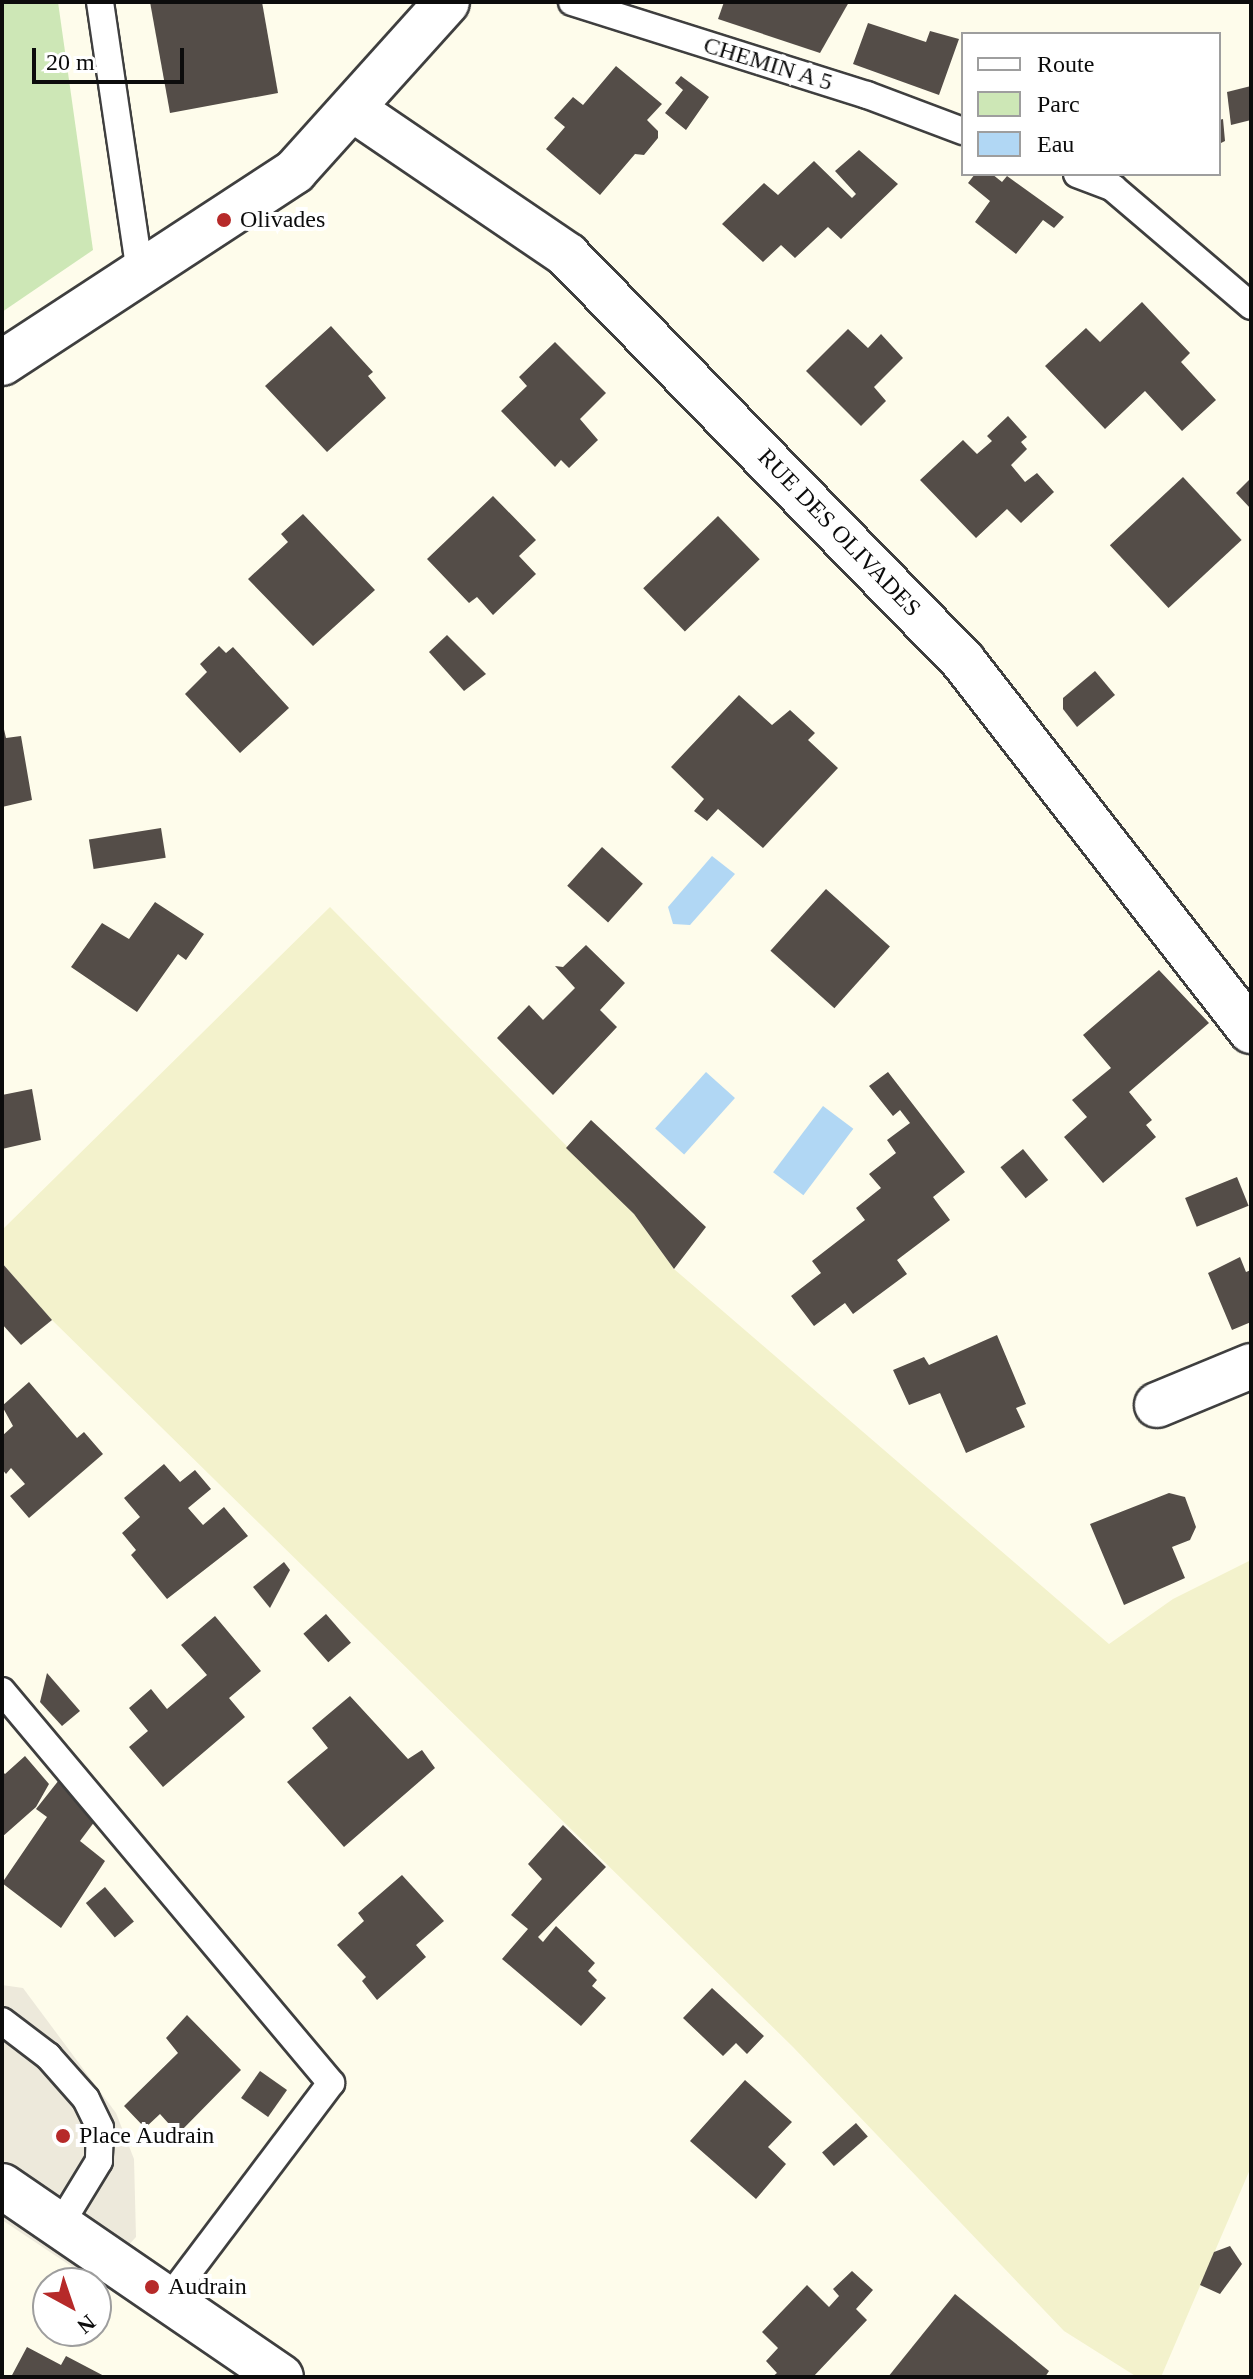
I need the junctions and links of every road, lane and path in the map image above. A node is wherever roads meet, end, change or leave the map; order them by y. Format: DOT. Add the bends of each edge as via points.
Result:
graph roads {
  1 [pos="100,2"];
  2 [pos="447,2"];
  3 [pos="572,2"];
  4 [pos="354,110"];
  5 [pos="961,130"];
  6 [pos="1082,176"];
  7 [pos="140,272"];
  8 [pos="1251,306"];
  9 [pos="2,363"];
  10 [pos="1251,1031"];
  11 [pos="1251,1366"];
  12 [pos="1157,1405"];
  13 [pos="2,1691"];
  14 [pos="2,2021"];
  15 [pos="3,2188"];
  16 [pos="60,2225"];
  17 [pos="169,2298"];
  18 [pos="281,2377"];
  1 -- 7 [label="lane"];
  2 -- 4 [label="street"];
  3 -- 5 [label="lane, CHEMIN A 5" via="867,95"];
  4 -- 7 [label="street" via="295,171"];
  4 -- 10 [label="street, RUE DES OLIVADES" via="567,255 963,661"];
  6 -- 8 [label="lane" via="1113,188"];
  7 -- 9 [label="street"];
  11 -- 12 [label="street"];
  13 -- 17 [label="lane" via="331,2083"];
  14 -- 16 [label="lane" via="48,2056 86,2099 100,2128 99,2161"];
  15 -- 16 [label="street"];
  16 -- 17 [label="street"];
  17 -- 18 [label="street"];
}
